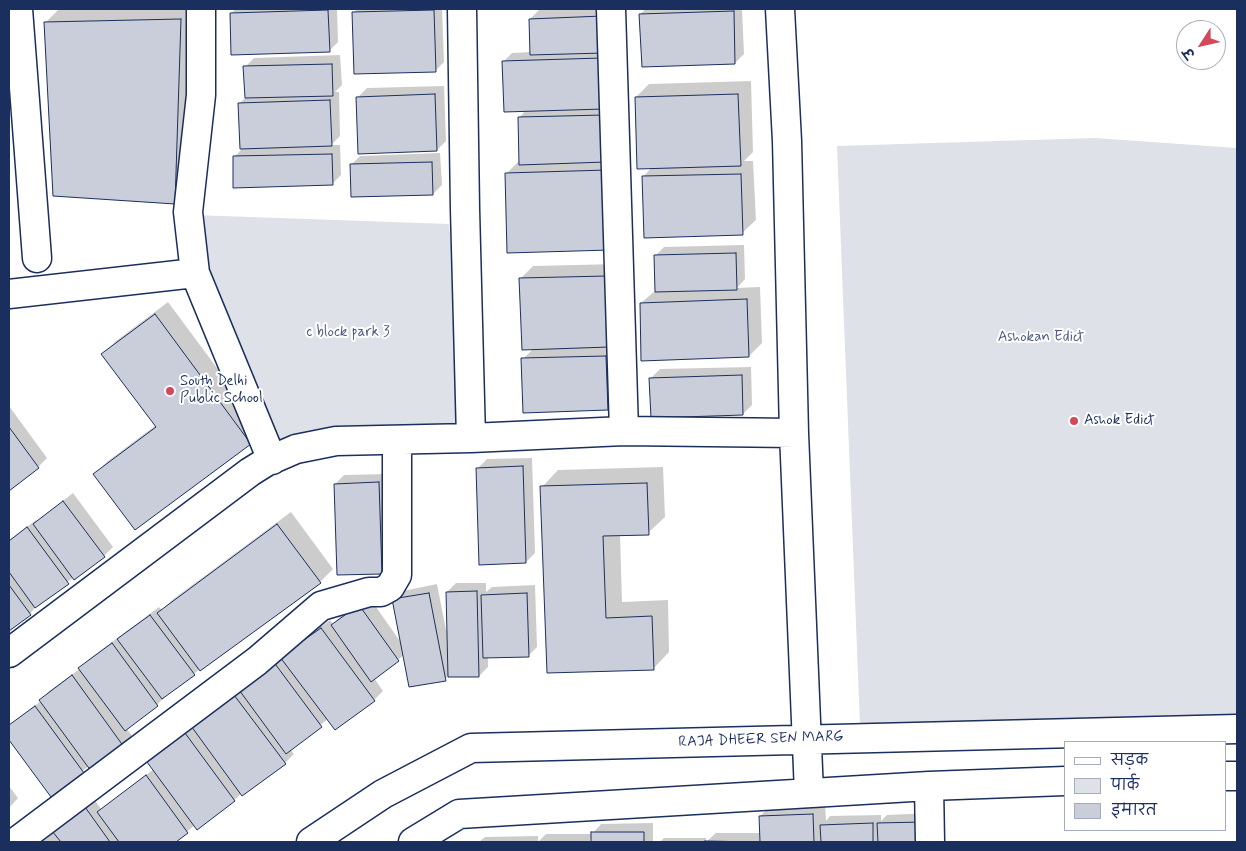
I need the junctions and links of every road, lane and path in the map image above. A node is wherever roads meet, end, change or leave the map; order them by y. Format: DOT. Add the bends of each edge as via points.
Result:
graph roads {
  1 [pos="18,9"];
  2 [pos="201,9"];
  3 [pos="462,9"];
  4 [pos="611,9"];
  5 [pos="780,9"];
  6 [pos="20,173"];
  7 [pos="37,258"];
  8 [pos="195,273"];
  9 [pos="9,294"];
  10 [pos="624,431"];
  11 [pos="794,433"];
  12 [pos="471,438"];
  13 [pos="397,440"];
  14 [pos="272,460"];
  15 [pos="9,653"];
  16 [pos="1237,729"];
  17 [pos="808,738"];
  18 [pos="1064,782"];
  19 [pos="929,786"];
  20 [pos="810,793"];
  21 [pos="16,842"];
  22 [pos="311,842"];
  23 [pos="413,842"];
  24 [pos="930,842"];
  1 -- 6 [label="street"];
  2 -- 8 [label="street" via="201,95 188,212"];
  3 -- 12 [label="street"];
  4 -- 10 [label="street"];
  5 -- 11 [label="street" via="787,141"];
  6 -- 7 [label="street"];
  8 -- 9 [label="street"];
  8 -- 14 [label="street"];
  10 -- 11 [label="street"];
  10 -- 12 [label="street"];
  11 -- 17 [label="street"];
  12 -- 13 [label="street"];
  13 -- 14 [label="street" via="336,441 296,449"];
  13 -- 21 [label="street" via="397,575 390,587 382,592 369,592 321,606 257,661"];
  14 -- 15 [label="street" via="250,472"];
  16 -- 17 [label="street, RAJA DHEER SEN MARG"];
  17 -- 20 [label="street"];
  17 -- 22 [label="street, RAJA DHEER SEN MARG" via="471,748 383,794"];
  18 -- 19 [label="street"];
  19 -- 20 [label="street"];
  19 -- 24 [label="street"];
  20 -- 23 [label="street" via="460,814"];
}
